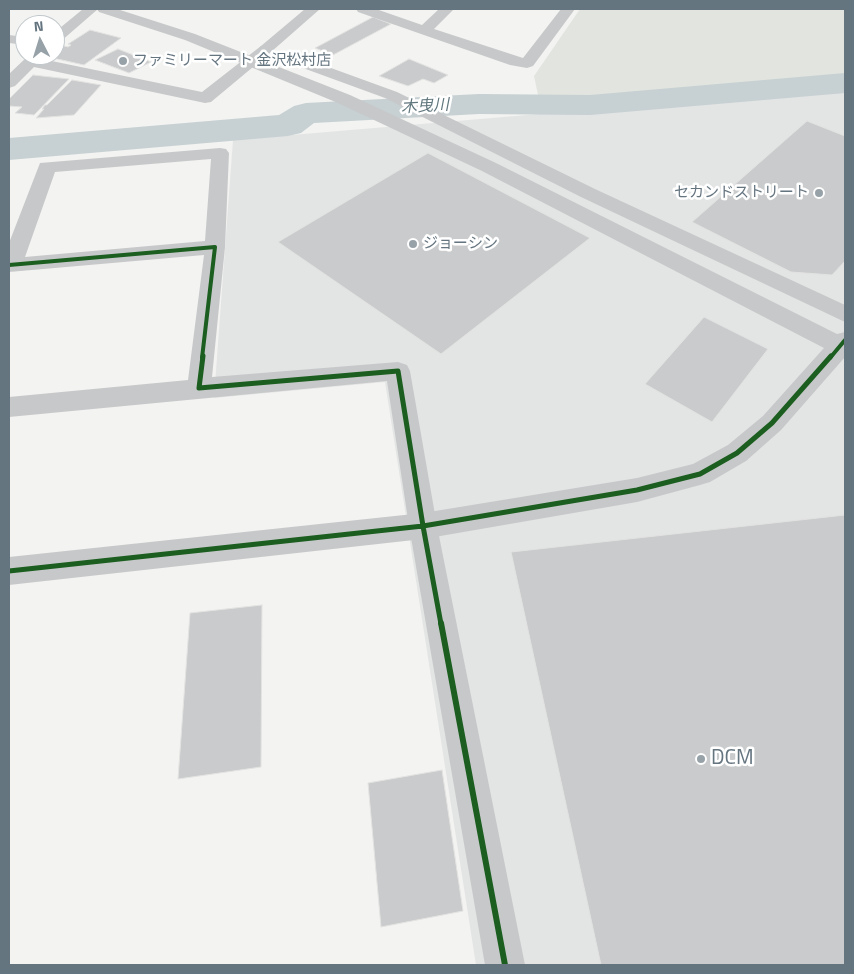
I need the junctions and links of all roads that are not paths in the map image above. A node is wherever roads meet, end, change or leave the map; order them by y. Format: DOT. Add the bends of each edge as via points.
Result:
graph roads {
  1 [pos="91,9"];
  2 [pos="104,9"];
  3 [pos="146,9"];
  4 [pos="313,9"];
  5 [pos="363,9"];
  6 [pos="447,9"];
  7 [pos="568,9"];
  8 [pos="426,30"];
  9 [pos="65,31"];
  10 [pos="220,33"];
  11 [pos="248,42"];
  12 [pos="266,49"];
  13 [pos="251,60"];
  14 [pos="28,65"];
  15 [pos="65,65"];
  16 [pos="9,83"];
  17 [pos="215,247"];
  18 [pos="10,265"];
  19 [pos="845,314"];
  20 [pos="844,345"];
  21 [pos="199,388"];
  22 [pos="9,407"];
  23 [pos="423,526"];
  24 [pos="9,571"];
  25 [pos="505,965"];
  1 -- 9 [label="street"];
  2 -- 13 [label="street"];
  3 -- 10 [label="street"];
  4 -- 12 [label="street"];
  5 -- 8 [label="street"];
  6 -- 8 [label="street"];
  7 -- 8 [label="street" via="527,63 515,62"];
  11 -- 12 [label="street"];
  12 -- 13 [label="street"];
  12 -- 19 [label="street" via="391,95"];
  13 -- 15 [label="street" via="206,98"];
  13 -- 20 [label="street" via="423,136"];
  14 -- 16 [label="street"];
  17 -- 18 [label="street"];
  17 -- 18 [label="street" via="220,153 47,167"];
  17 -- 21 [label="street"];
  20 -- 23 [label="street" via="772,423 737,453 700,474 638,490"];
  21 -- 22 [label="street"];
  21 -- 23 [label="street" via="398,371"];
  23 -- 24 [label="street"];
  23 -- 25 [label="street"];
}
